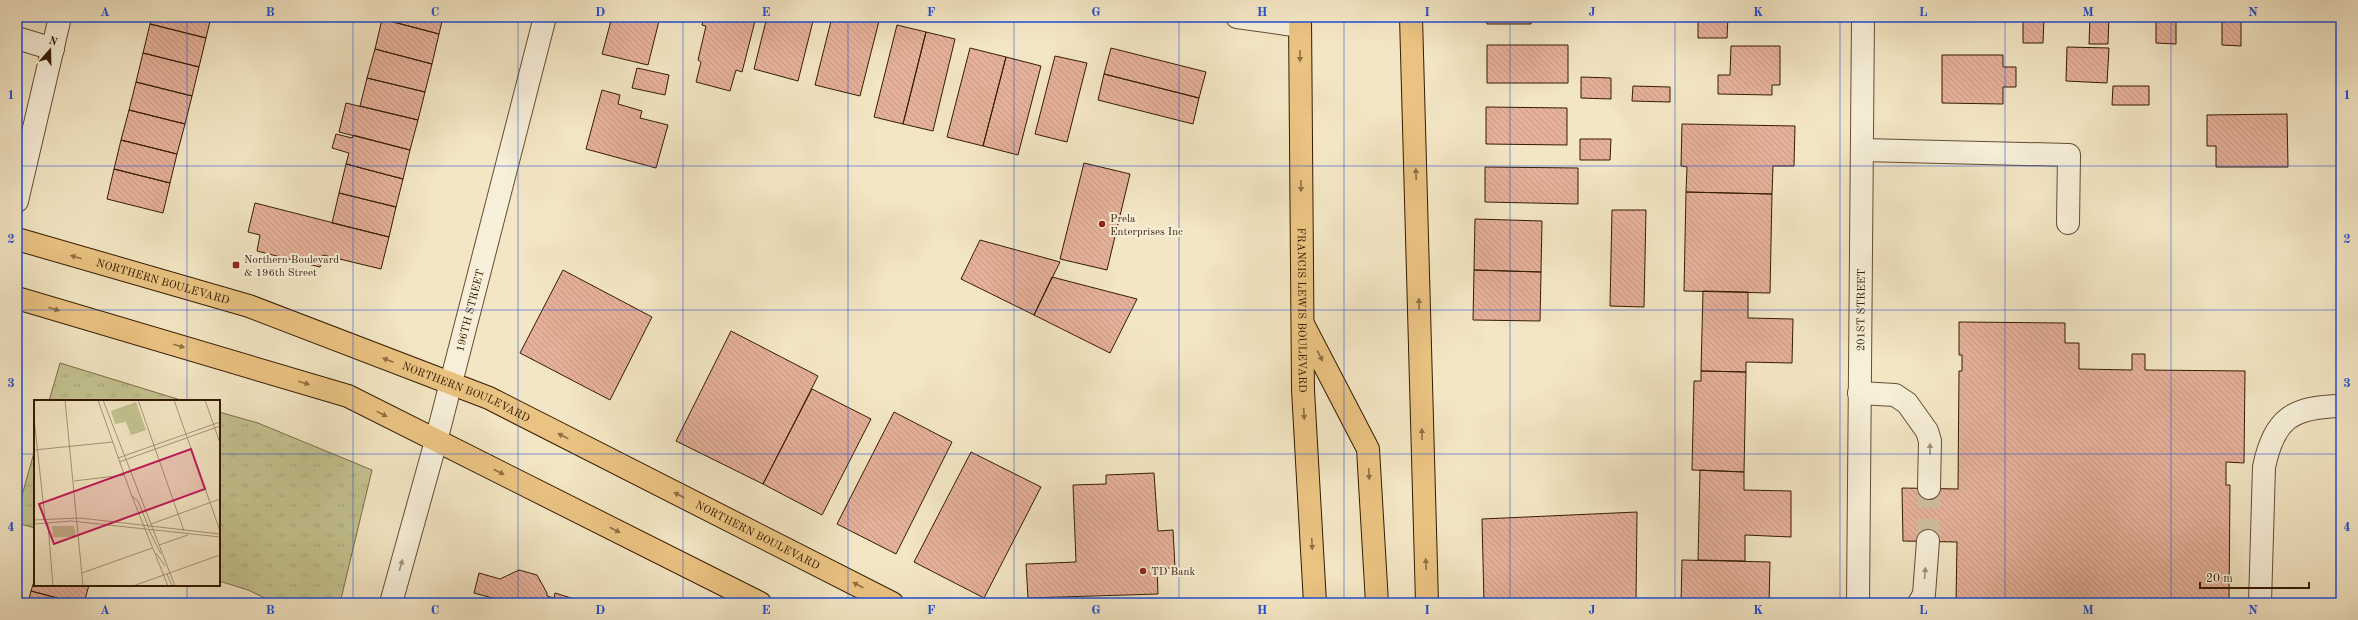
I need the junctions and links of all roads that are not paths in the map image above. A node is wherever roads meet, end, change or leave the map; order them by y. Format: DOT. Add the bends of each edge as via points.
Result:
graph roads {
  1 [pos="60,17"];
  2 [pos="545,17"];
  3 [pos="1237,17"];
  4 [pos="1411,17"];
  5 [pos="1863,17"];
  6 [pos="1300,21"];
  7 [pos="17,38"];
  8 [pos="53,49"];
  9 [pos="1862,150"];
  10 [pos="17,201"];
  11 [pos="2068,223"];
  12 [pos="17,239"];
  13 [pos="17,298"];
  14 [pos="1302,321"];
  15 [pos="451,384"];
  16 [pos="1859,392"];
  17 [pos="2341,406"];
  18 [pos="436,441"];
  19 [pos="1929,488"];
  20 [pos="1928,541"];
  21 [pos="391,603"];
  22 [pos="760,603"];
  23 [pos="892,603"];
  24 [pos="1315,603"];
  25 [pos="1377,603"];
  26 [pos="1427,603"];
  27 [pos="1858,603"];
  28 [pos="1919,603"];
  29 [pos="2260,603"];
  1 -- 8 [label="street"];
  2 -- 15 [label="street, 196TH STREET"];
  3 -- 6 [label="street"];
  26 -- 4 [label="main road, one-way"];
  5 -- 9 [label="street, 201ST STREET"];
  6 -- 14 [label="main road, FRANCIS LEWIS BOULEVARD, one-way"];
  7 -- 8 [label="street"];
  8 -- 10 [label="street"];
  9 -- 11 [label="street" via="2069,155"];
  9 -- 16 [label="street, 201ST STREET"];
  15 -- 12 [label="main road, NORTHERN BOULEVARD, one-way" via="248,306"];
  13 -- 18 [label="main road, one-way" via="348,396"];
  14 -- 24 [label="main road, FRANCIS LEWIS BOULEVARD, one-way" via="1303,390"];
  14 -- 25 [label="main road, one-way" via="1368,449"];
  15 -- 18 [label="street, 196TH STREET"];
  23 -- 15 [label="main road, NORTHERN BOULEVARD, one-way" via="489,398"];
  19 -- 16 [label="street, one-way" via="1930,441 1927,431 1911,408 1895,395"];
  16 -- 27 [label="street, 201ST STREET"];
  17 -- 29 [label="street" via="2308,408 2297,412 2281,426 2268,446 2264,467"];
  21 -- 18 [label="street, 196TH STREET, one-way"];
  18 -- 22 [label="main road, one-way"];
  28 -- 20 [label="street, one-way" via="1924,594"];
}
